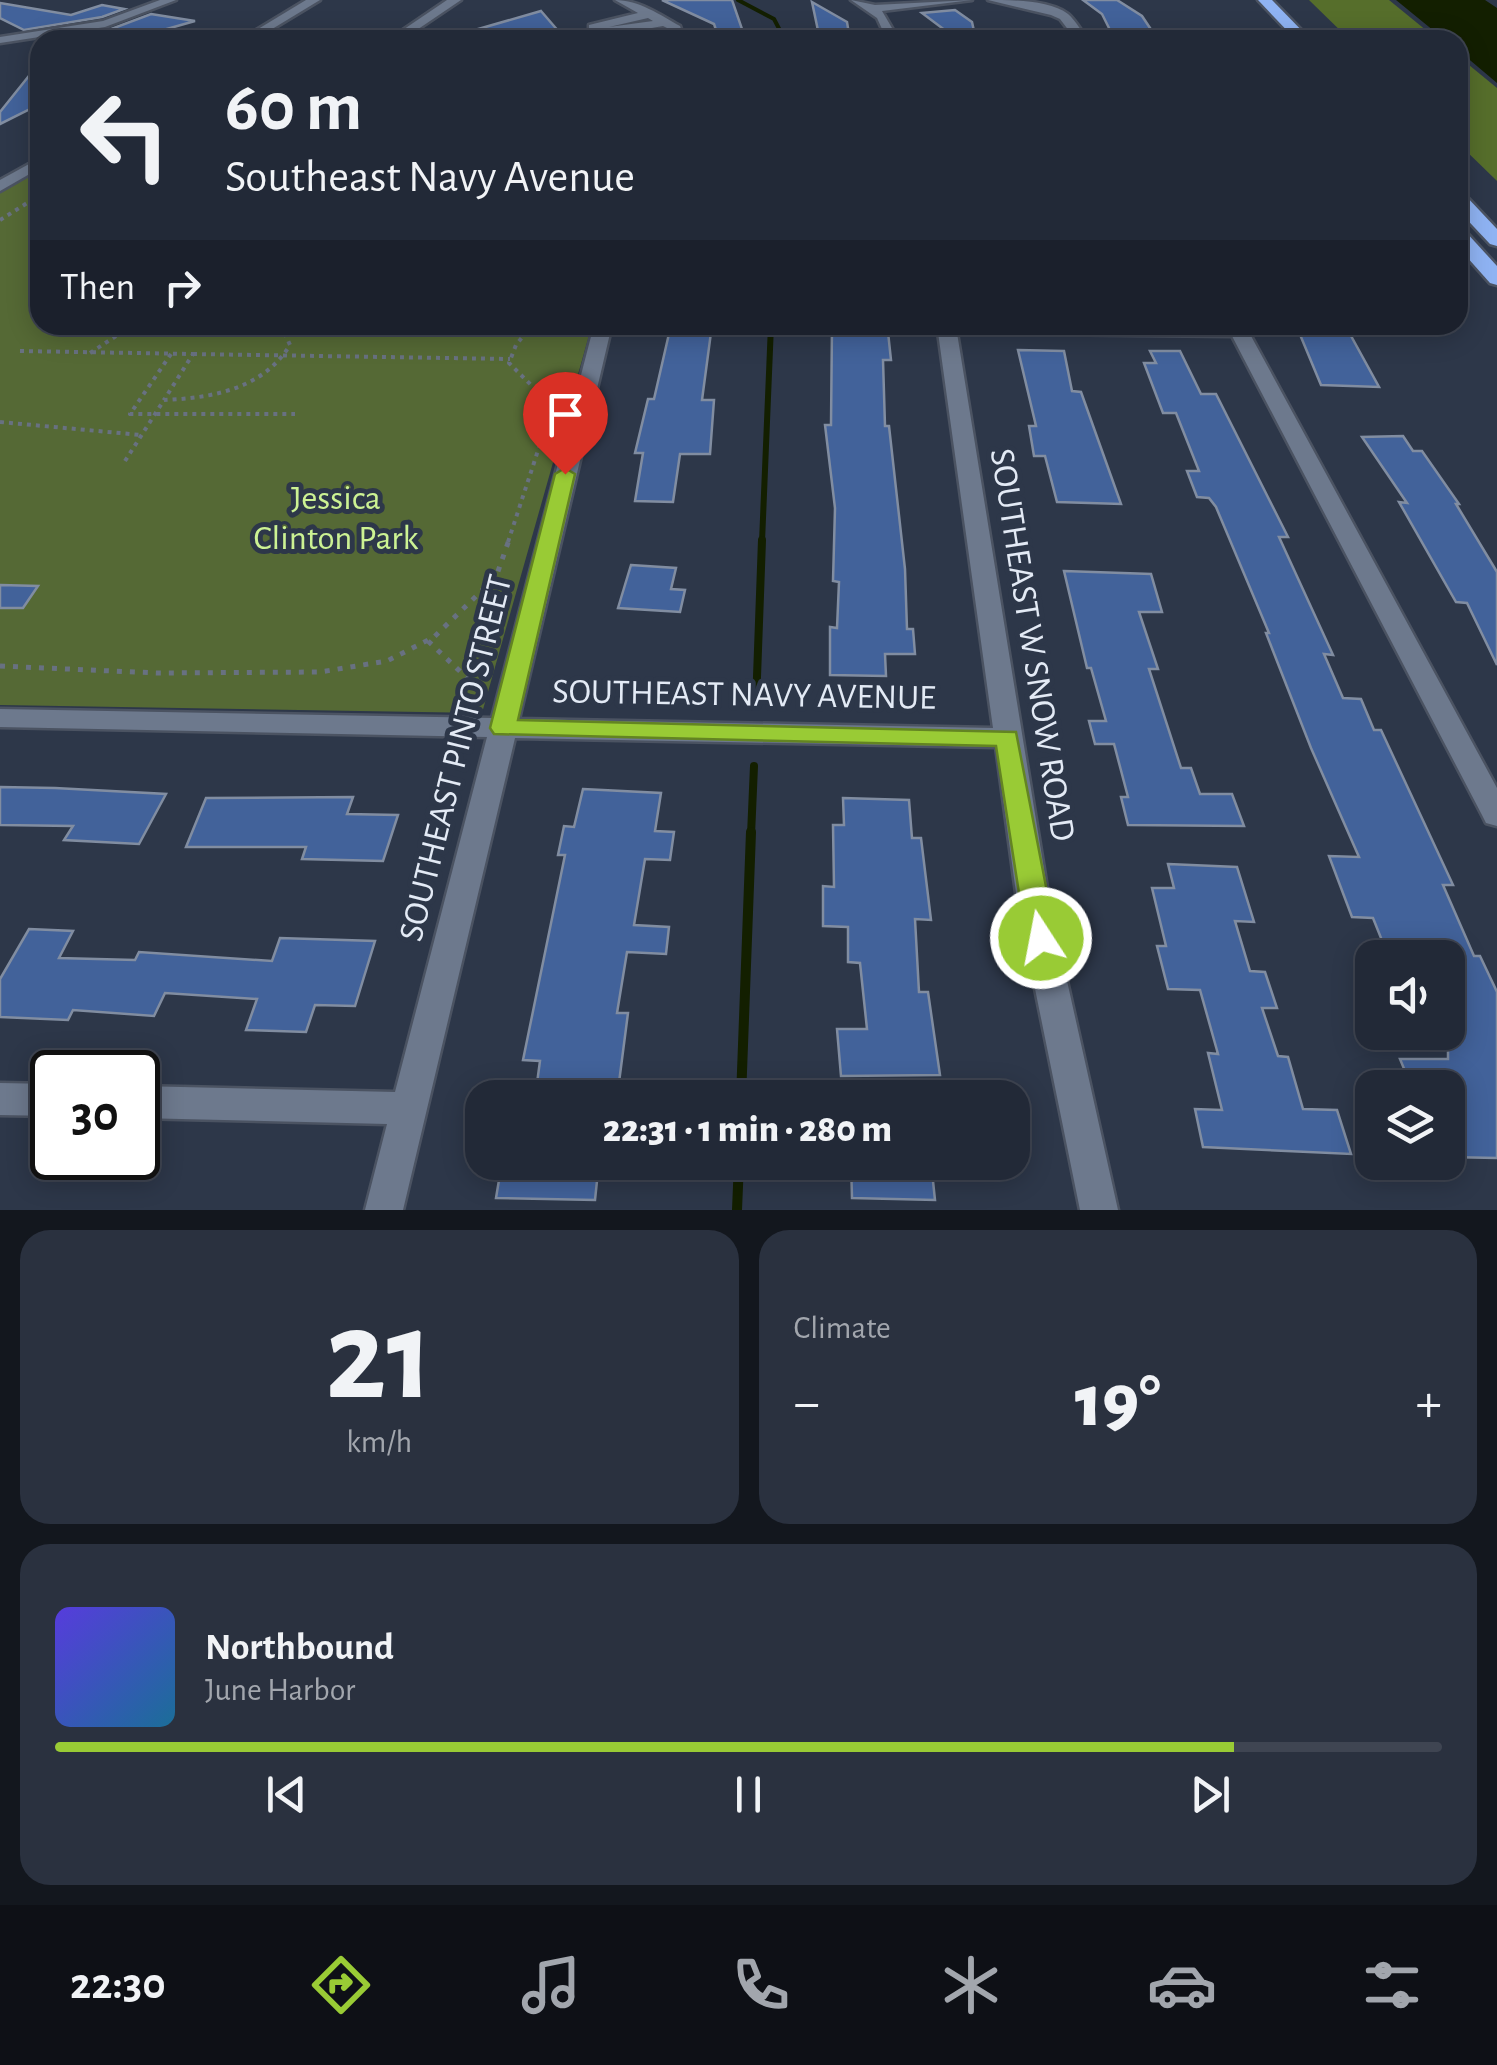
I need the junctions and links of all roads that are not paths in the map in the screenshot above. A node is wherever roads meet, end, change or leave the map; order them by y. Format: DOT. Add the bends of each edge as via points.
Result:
graph roads {
  1 [pos="170,0"];
  2 [pos="314,0"];
  3 [pos="455,0"];
  4 [pos="621,0"];
  5 [pos="857,0"];
  6 [pos="966,0"];
  7 [pos="994,0"];
  8 [pos="1007,0"];
  9 [pos="1266,0"];
  10 [pos="1037,3"];
  11 [pos="875,8"];
  12 [pos="650,14"];
  13 [pos="666,22"];
  14 [pos="76,30"];
  15 [pos="263,30"];
  16 [pos="409,30"];
  17 [pos="607,30"];
  18 [pos="618,30"];
  19 [pos="676,30"];
  20 [pos="891,30"];
  21 [pos="1074,30"];
  22 [pos="1294,30"];
  23 [pos="30,39"];
  24 [pos="2,45"];
  25 [pos="30,168"];
  26 [pos="0,186"];
  27 [pos="1468,210"];
  28 [pos="1497,240"];
  29 [pos="1468,247"];
  30 [pos="1497,279"];
  31 [pos="599,335"];
  32 [pos="947,335"];
  33 [pos="1242,335"];
  34 [pos="499,716"];
  35 [pos="0,718"];
  36 [pos="1007,738"];
  37 [pos="1497,815"];
  38 [pos="0,1099"];
  39 [pos="30,1100"];
  40 [pos="160,1102"];
  41 [pos="407,1108"];
  42 [pos="384,1210"];
  43 [pos="1099,1210"];
  1 -- 14 [label="street"];
  2 -- 15 [label="street"];
  3 -- 16 [label="street"];
  4 -- 12 [label="street"];
  5 -- 11 [label="street"];
  6 -- 11 [label="street"];
  7 -- 8 [label="street"];
  8 -- 10 [label="street"];
  9 -- 22 [label="highway"];
  10 -- 21 [label="street" via="1064,16"];
  11 -- 20 [label="street"];
  12 -- 13 [label="street"];
  12 -- 17 [label="street" via="593,27"];
  13 -- 18 [label="street"];
  13 -- 19 [label="street"];
  23 -- 24 [label="street"];
  25 -- 26 [label="street"];
  27 -- 28 [label="highway"];
  29 -- 30 [label="highway"];
  31 -- 34 [label="street, SOUTHEAST PINTO STREET"];
  32 -- 36 [label="street, SOUTHEAST W SNOW ROAD"];
  33 -- 37 [label="street"];
  34 -- 35 [label="street, SOUTHEAST NAVY AVENUE"];
  34 -- 36 [label="street, SOUTHEAST NAVY AVENUE"];
  34 -- 41 [label="street, SOUTHEAST PINTO STREET"];
  36 -- 43 [label="street, SOUTHEAST W SNOW ROAD" via="1032,900"];
  38 -- 39 [label="street"];
  40 -- 41 [label="street"];
  41 -- 42 [label="street, SOUTHEAST PINTO STREET"];
}
